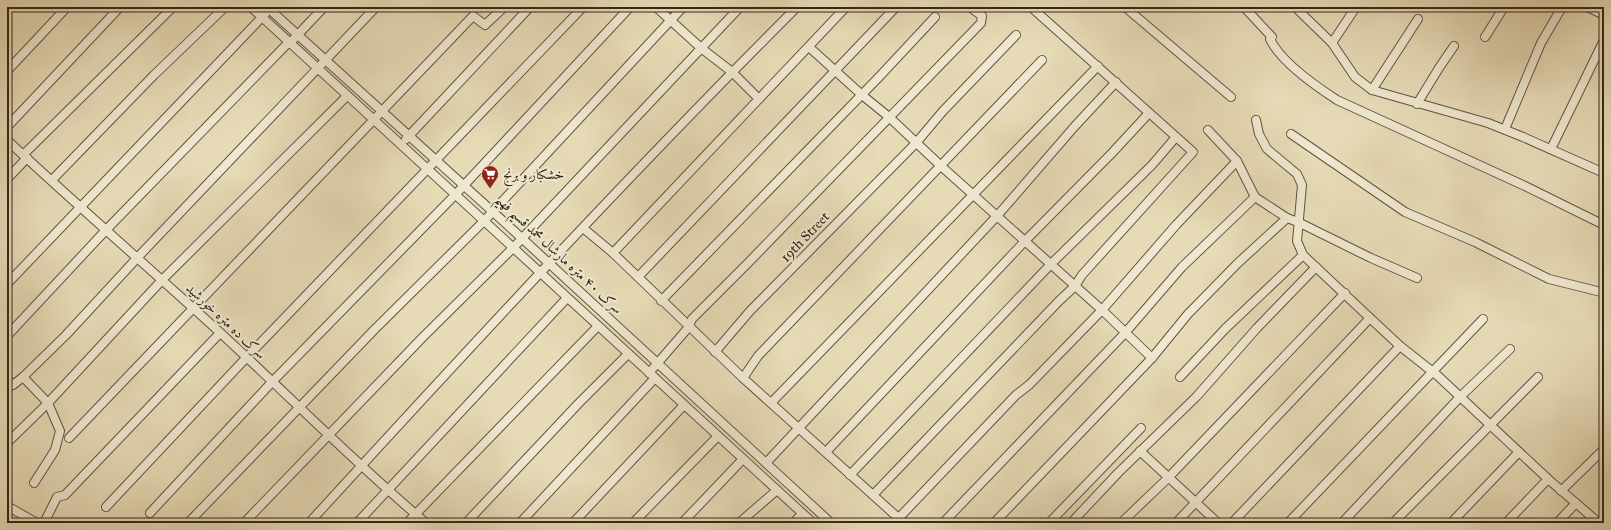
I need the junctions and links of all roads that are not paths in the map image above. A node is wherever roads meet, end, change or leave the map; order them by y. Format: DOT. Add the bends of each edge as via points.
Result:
graph roads {
  1 [pos="67,7"];
  2 [pos="120,7"];
  3 [pos="173,7"];
  4 [pos="225,7"];
  5 [pos="251,7"];
  6 [pos="324,7"];
  7 [pos="376,7"];
  8 [pos="504,7"];
  9 [pos="530,7"];
  10 [pos="583,7"];
  11 [pos="630,7"];
  12 [pos="656,7"];
  13 [pos="683,7"];
  14 [pos="740,7"];
  15 [pos="797,7"];
  16 [pos="846,7"];
  17 [pos="896,7"];
  18 [pos="970,7"];
  19 [pos="1031,7"];
  20 [pos="1125,7"];
  21 [pos="1244,7"];
  22 [pos="1295,7"];
  23 [pos="1356,7"];
  24 [pos="1504,7"];
  25 [pos="1562,7"];
  26 [pos="1587,7"];
  27 [pos="270,8"];
  28 [pos="1604,15"];
  29 [pos="262,17"];
  30 [pos="935,17"];
  31 [pos="1418,19"];
  32 [pos="671,20"];
  33 [pos="298,35"];
  34 [pos="1016,35"];
  35 [pos="1485,37"];
  36 [pos="1604,40"];
  37 [pos="289,43"];
  38 [pos="1332,43"];
  39 [pos="1454,46"];
  40 [pos="809,47"];
  41 [pos="701,48"];
  42 [pos="326,60"];
  43 [pos="1042,60"];
  44 [pos="1098,66"];
  45 [pos="318,69"];
  46 [pos="7,71"];
  47 [pos="835,71"];
  48 [pos="732,72"];
  49 [pos="1116,82"];
  50 [pos="1372,90"];
  51 [pos="862,95"];
  52 [pos="347,96"];
  53 [pos="1231,97"];
  54 [pos="759,99"];
  55 [pos="1417,104"];
  56 [pos="383,112"];
  57 [pos="1149,113"];
  58 [pos="889,116"];
  59 [pos="1256,120"];
  60 [pos="374,121"];
  61 [pos="7,127"];
  62 [pos="1208,130"];
  63 [pos="1505,130"];
  64 [pos="1291,134"];
  65 [pos="409,136"];
  66 [pos="1176,137"];
  67 [pos="7,140"];
  68 [pos="916,143"];
  69 [pos="401,145"];
  70 [pos="1551,149"];
  71 [pos="25,157"];
  72 [pos="436,160"];
  73 [pos="1237,161"];
  74 [pos="941,166"];
  75 [pos="427,169"];
  76 [pos="1604,173"];
  77 [pos="7,179"];
  78 [pos="52,180"];
  79 [pos="464,185"];
  80 [pos="455,195"];
  81 [pos="974,195"];
  82 [pos="1256,197"];
  83 [pos="82,207"];
  84 [pos="493,212"];
  85 [pos="997,216"];
  86 [pos="1287,218"];
  87 [pos="484,221"];
  88 [pos="1298,222"];
  89 [pos="1604,225"];
  90 [pos="583,228"];
  91 [pos="106,230"];
  92 [pos="522,238"];
  93 [pos="1025,241"];
  94 [pos="513,248"];
  95 [pos="613,253"];
  96 [pos="1303,255"];
  97 [pos="138,257"];
  98 [pos="549,263"];
  99 [pos="1051,264"];
  100 [pos="1316,267"];
  101 [pos="540,273"];
  102 [pos="638,277"];
  103 [pos="1417,278"];
  104 [pos="162,280"];
  105 [pos="7,284"];
  106 [pos="1075,286"];
  107 [pos="1604,288"];
  108 [pos="1345,293"];
  109 [pos="567,298"];
  110 [pos="661,300"];
  111 [pos="193,307"];
  112 [pos="1102,310"];
  113 [pos="1370,318"];
  114 [pos="1483,319"];
  115 [pos="598,326"];
  116 [pos="688,328"];
  117 [pos="220,333"];
  118 [pos="1125,333"];
  119 [pos="7,336"];
  120 [pos="1400,346"];
  121 [pos="1510,349"];
  122 [pos="716,352"];
  123 [pos="628,354"];
  124 [pos="246,358"];
  125 [pos="1152,358"];
  126 [pos="657,363"];
  127 [pos="1431,372"];
  128 [pos="652,375"];
  129 [pos="23,377"];
  130 [pos="1180,377"];
  131 [pos="7,378"];
  132 [pos="743,378"];
  133 [pos="1538,378"];
  134 [pos="272,382"];
  135 [pos="1460,398"];
  136 [pos="48,403"];
  137 [pos="771,403"];
  138 [pos="684,405"];
  139 [pos="299,408"];
  140 [pos="1490,425"];
  141 [pos="798,428"];
  142 [pos="1141,428"];
  143 [pos="329,434"];
  144 [pos="718,436"];
  145 [pos="69,438"];
  146 [pos="7,443"];
  147 [pos="1604,449"];
  148 [pos="1140,451"];
  149 [pos="826,452"];
  150 [pos="1519,452"];
  151 [pos="743,459"];
  152 [pos="766,463"];
  153 [pos="362,465"];
  154 [pos="850,475"];
  155 [pos="1168,478"];
  156 [pos="1548,479"];
  157 [pos="34,483"];
  158 [pos="390,490"];
  159 [pos="777,490"];
  160 [pos="1561,491"];
  161 [pos="873,495"];
  162 [pos="1196,502"];
  163 [pos="1576,503"];
  164 [pos="7,506"];
  165 [pos="106,507"];
  166 [pos="150,513"];
  167 [pos="416,514"];
  168 [pos="802,514"];
  169 [pos="1604,519"];
  170 [pos="899,521"];
  171 [pos="37,523"];
  172 [pos="44,523"];
  173 [pos="188,523"];
  174 [pos="244,523"];
  175 [pos="309,523"];
  176 [pos="357,523"];
  177 [pos="407,523"];
  178 [pos="426,523"];
  179 [pos="466,523"];
  180 [pos="520,523"];
  181 [pos="573,523"];
  182 [pos="633,523"];
  183 [pos="682,523"];
  184 [pos="739,523"];
  185 [pos="793,523"];
  186 [pos="813,523"];
  187 [pos="831,523"];
  188 [pos="943,523"];
  189 [pos="994,523"];
  190 [pos="1050,523"];
  191 [pos="1071,523"];
  192 [pos="1122,523"];
  193 [pos="1176,523"];
  194 [pos="1218,523"];
  195 [pos="1232,523"];
  196 [pos="1288,523"];
  197 [pos="1342,523"];
  198 [pos="1393,523"];
  199 [pos="1451,523"];
  200 [pos="1506,523"];
  201 [pos="1557,523"];
  202 [pos="1600,523"];
  1 -- 46 [label="street"];
  2 -- 61 [label="street"];
  3 -- 71 [label="street"];
  4 -- 78 [label="street" via="154,75"];
  5 -- 29 [label="street, سرک ۴۰ متره مارشال محمد قسیم فهیم"];
  6 -- 33 [label="street"];
  7 -- 42 [label="street"];
  8 -- 56 [label="street" via="485,25 473,16"];
  9 -- 65 [label="street"];
  10 -- 72 [label="street"];
  11 -- 79 [label="street"];
  12 -- 32 [label="street"];
  13 -- 32 [label="street"];
  14 -- 41 [label="street"];
  15 -- 48 [label="street"];
  16 -- 40 [label="street"];
  17 -- 47 [label="street"];
  18 -- 58 [label="street" via="982,16 981,23"];
  19 -- 44 [label="street"];
  20 -- 53 [label="street"];
  21 -- 89 [label="street" via="1272,37 1272,44 1286,59 1313,84 1337,100"];
  22 -- 38 [label="street"];
  23 -- 38 [label="street"];
  24 -- 35 [label="street"];
  25 -- 63 [label="street" via="1541,43"];
  26 -- 28 [label="street"];
  27 -- 29 [label="street"];
  27 -- 33 [label="street, سرک ۴۰ متره مارشال محمد قسیم فهیم"];
  29 -- 37 [label="street, سرک ۴۰ متره مارشال محمد قسیم فهیم"];
  29 -- 83 [label="street"];
  30 -- 51 [label="street"];
  31 -- 50 [label="street"];
  32 -- 41 [label="street"];
  32 -- 84 [label="street"];
  33 -- 37 [label="street"];
  33 -- 42 [label="street, سرک ۴۰ متره مارشال محمد قسیم فهیم"];
  34 -- 68 [label="street, 19th Street"];
  36 -- 70 [label="street"];
  37 -- 45 [label="street, سرک ۴۰ متره مارشال محمد قسیم فهیم"];
  37 -- 91 [label="street"];
  38 -- 50 [label="street" via="1355,77"];
  39 -- 55 [label="street"];
  40 -- 47 [label="street"];
  40 -- 54 [label="street"];
  41 -- 48 [label="street"];
  41 -- 92 [label="street"];
  42 -- 45 [label="street"];
  42 -- 56 [label="street, سرک ۴۰ متره مارشال محمد قسیم فهیم"];
  43 -- 74 [label="street"];
  44 -- 49 [label="street"];
  44 -- 81 [label="street"];
  45 -- 52 [label="street, سرک ۴۰ متره مارشال محمد قسیم فهیم"];
  45 -- 97 [label="street"];
  47 -- 51 [label="street"];
  47 -- 102 [label="street"];
  48 -- 54 [label="street"];
  48 -- 90 [label="street"];
  49 -- 57 [label="street"];
  49 -- 85 [label="street"];
  50 -- 55 [label="street"];
  51 -- 58 [label="street"];
  51 -- 110 [label="street"];
  52 -- 60 [label="street, سرک ۴۰ متره مارشال محمد قسیم فهیم"];
  52 -- 104 [label="street"];
  54 -- 95 [label="street"];
  55 -- 63 [label="street"];
  56 -- 60 [label="street"];
  56 -- 65 [label="street, سرک ۴۰ متره مارشال محمد قسیم فهیم"];
  57 -- 66 [label="street"];
  57 -- 93 [label="street"];
  58 -- 68 [label="street"];
  58 -- 116 [label="street" via="692,319"];
  59 -- 88 [label="street" via="1259,134 1268,148 1297,174 1302,185"];
  60 -- 69 [label="street, سرک ۴۰ متره مارشال محمد قسیم فهیم"];
  60 -- 111 [label="street"];
  62 -- 73 [label="street"];
  63 -- 70 [label="street"];
  64 -- 107 [label="street" via="1405,212 1475,242 1548,279 1601,292"];
  65 -- 69 [label="street"];
  65 -- 72 [label="street, سرک ۴۰ متره مارشال محمد قسیم فهیم"];
  66 -- 99 [label="street" via="1152,165"];
  66 -- 106 [label="street" via="1193,152 1082,275"];
  67 -- 71 [label="street, سرک ده متره خورشید"];
  68 -- 74 [label="street"];
  68 -- 122 [label="street, 19th Street" via="750,311"];
  69 -- 75 [label="street, سرک ۴۰ متره مارشال محمد قسیم فهیم"];
  70 -- 76 [label="street"];
  71 -- 77 [label="street"];
  71 -- 78 [label="street, سرک ده متره خورشید"];
  72 -- 75 [label="street"];
  72 -- 79 [label="street, سرک ۴۰ متره مارشال محمد قسیم فهیم"];
  73 -- 82 [label="street"];
  73 -- 112 [label="street" via="1180,220"];
  74 -- 81 [label="street"];
  74 -- 132 [label="street" via="758,356"];
  75 -- 80 [label="street, سرک ۴۰ متره مارشال محمد قسیم فهیم"];
  75 -- 124 [label="street"];
  78 -- 83 [label="street, سرک ده متره خورشید"];
  79 -- 80 [label="street"];
  79 -- 84 [label="street, سرک ۴۰ متره مارشال محمد قسیم فهیم"];
  80 -- 87 [label="street, سرک ۴۰ متره مارشال محمد قسیم فهیم"];
  80 -- 134 [label="street"];
  81 -- 85 [label="street"];
  81 -- 137 [label="street"];
  82 -- 86 [label="street"];
  82 -- 118 [label="street" via="1182,267"];
  83 -- 91 [label="street, سرک ده متره خورشید"];
  83 -- 105 [label="street"];
  84 -- 87 [label="street"];
  84 -- 92 [label="street, سرک ۴۰ متره مارشال محمد قسیم فهیم"];
  85 -- 93 [label="street"];
  85 -- 141 [label="street"];
  86 -- 88 [label="street"];
  86 -- 125 [label="street" via="1188,314"];
  87 -- 94 [label="street, سرک ۴۰ متره مارشال محمد قسیم فهیم"];
  87 -- 139 [label="street"];
  88 -- 96 [label="street" via="1297,241"];
  88 -- 103 [label="street"];
  90 -- 95 [label="street"];
  90 -- 98 [label="street"];
  91 -- 97 [label="street, سرک ده متره خورشید"];
  91 -- 119 [label="street"];
  92 -- 94 [label="street"];
  92 -- 98 [label="street, سرک ۴۰ متره مارشال محمد قسیم فهیم"];
  93 -- 99 [label="street"];
  93 -- 149 [label="street"];
  94 -- 101 [label="street, سرک ۴۰ متره مارشال محمد قسیم فهیم"];
  94 -- 143 [label="street"];
  95 -- 102 [label="street"];
  96 -- 100 [label="street"];
  96 -- 130 [label="street" via="1225,329"];
  97 -- 104 [label="street, سرک ده متره خورشید"];
  97 -- 129 [label="street"];
  98 -- 101 [label="street"];
  98 -- 126 [label="street, سرک ۴۰ متره مارشال محمد قسیم فهیم"];
  99 -- 106 [label="street"];
  99 -- 154 [label="street"];
  100 -- 108 [label="street"];
  100 -- 148 [label="street" via="1257,328 1197,396"];
  101 -- 109 [label="street, سرک ۴۰ متره مارشال محمد قسیم فهیم"];
  101 -- 153 [label="street"];
  102 -- 110 [label="street"];
  104 -- 111 [label="street, سرک ده متره خورشید"];
  104 -- 136 [label="street"];
  106 -- 112 [label="street"];
  106 -- 161 [label="street"];
  108 -- 113 [label="street"];
  108 -- 155 [label="street"];
  109 -- 115 [label="street, سرک ۴۰ متره مارشال محمد قسیم فهیم"];
  109 -- 158 [label="street"];
  110 -- 116 [label="street"];
  111 -- 117 [label="street, سرک ده متره خورشید"];
  111 -- 145 [label="street"];
  112 -- 118 [label="street"];
  112 -- 170 [label="street" via="1029,385 1016,395"];
  113 -- 120 [label="street"];
  113 -- 162 [label="street"];
  114 -- 127 [label="street"];
  115 -- 123 [label="street, سرک ۴۰ متره مارشال محمد قسیم فهیم"];
  115 -- 167 [label="street"];
  116 -- 122 [label="street"];
  116 -- 126 [label="street"];
  117 -- 124 [label="street, سرک ده متره خورشید"];
  117 -- 172 [label="street" via="65,495 57,497"];
  118 -- 125 [label="street"];
  118 -- 188 [label="street"];
  120 -- 127 [label="street"];
  120 -- 195 [label="street"];
  121 -- 135 [label="street"];
  122 -- 132 [label="street"];
  123 -- 128 [label="street, سرک ۴۰ متره مارشال محمد قسیم فهیم"];
  123 -- 179 [label="street"];
  124 -- 134 [label="street, سرک ده متره خورشید"];
  124 -- 165 [label="street"];
  125 -- 189 [label="street"];
  126 -- 128 [label="street"];
  126 -- 152 [label="street, سرک ۴۰ متره مارشال محمد قسیم فهیم"];
  127 -- 135 [label="street"];
  127 -- 196 [label="street"];
  128 -- 138 [label="street, سرک ۴۰ متره مارشال محمد قسیم فهیم"];
  128 -- 180 [label="street"];
  129 -- 131 [label="street" via="13,385"];
  129 -- 136 [label="street"];
  132 -- 137 [label="street"];
  133 -- 140 [label="street"];
  134 -- 139 [label="street, سرک ده متره خورشید"];
  134 -- 166 [label="street"];
  135 -- 140 [label="street"];
  135 -- 197 [label="street"];
  136 -- 146 [label="street"];
  136 -- 157 [label="street" via="60,431 55,450"];
  137 -- 141 [label="street"];
  138 -- 144 [label="street, سرک ۴۰ متره مارشال محمد قسیم فهیم"];
  138 -- 181 [label="street"];
  139 -- 143 [label="street, سرک ده متره خورشید"];
  139 -- 173 [label="street"];
  140 -- 150 [label="street"];
  140 -- 198 [label="street"];
  141 -- 149 [label="street"];
  141 -- 152 [label="street"];
  142 -- 190 [label="street"];
  143 -- 153 [label="street, سرک ده متره خورشید"];
  143 -- 174 [label="street"];
  144 -- 151 [label="street, سرک ۴۰ متره مارشال محمد قسیم فهیم"];
  144 -- 182 [label="street"];
  147 -- 160 [label="street"];
  148 -- 155 [label="street"];
  148 -- 191 [label="street"];
  149 -- 154 [label="street"];
  150 -- 156 [label="street"];
  150 -- 199 [label="street"];
  151 -- 159 [label="street, سرک ۴۰ متره مارشال محمد قسیم فهیم"];
  151 -- 183 [label="street"];
  152 -- 187 [label="street, سرک ۴۰ متره مارشال محمد قسیم فهیم"];
  153 -- 158 [label="street, سرک ده متره خورشید"];
  153 -- 175 [label="street"];
  154 -- 161 [label="street"];
  155 -- 162 [label="street"];
  155 -- 192 [label="street"];
  156 -- 160 [label="street"];
  156 -- 200 [label="street"];
  158 -- 167 [label="street, سرک ده متره خورشید"];
  158 -- 176 [label="street"];
  159 -- 168 [label="street, سرک ۴۰ متره مارشال محمد قسیم فهیم"];
  159 -- 184 [label="street"];
  160 -- 163 [label="street"];
  161 -- 170 [label="street"];
  162 -- 193 [label="street"];
  162 -- 194 [label="street"];
  163 -- 201 [label="street"];
  163 -- 202 [label="street"];
  164 -- 171 [label="street"];
  167 -- 177 [label="street"];
  167 -- 178 [label="street, سرک ده متره خورشید"];
  168 -- 185 [label="street"];
  168 -- 186 [label="street, سرک ۴۰ متره مارشال محمد قسیم فهیم"];
  169 -- 202 [label="street"];
}
